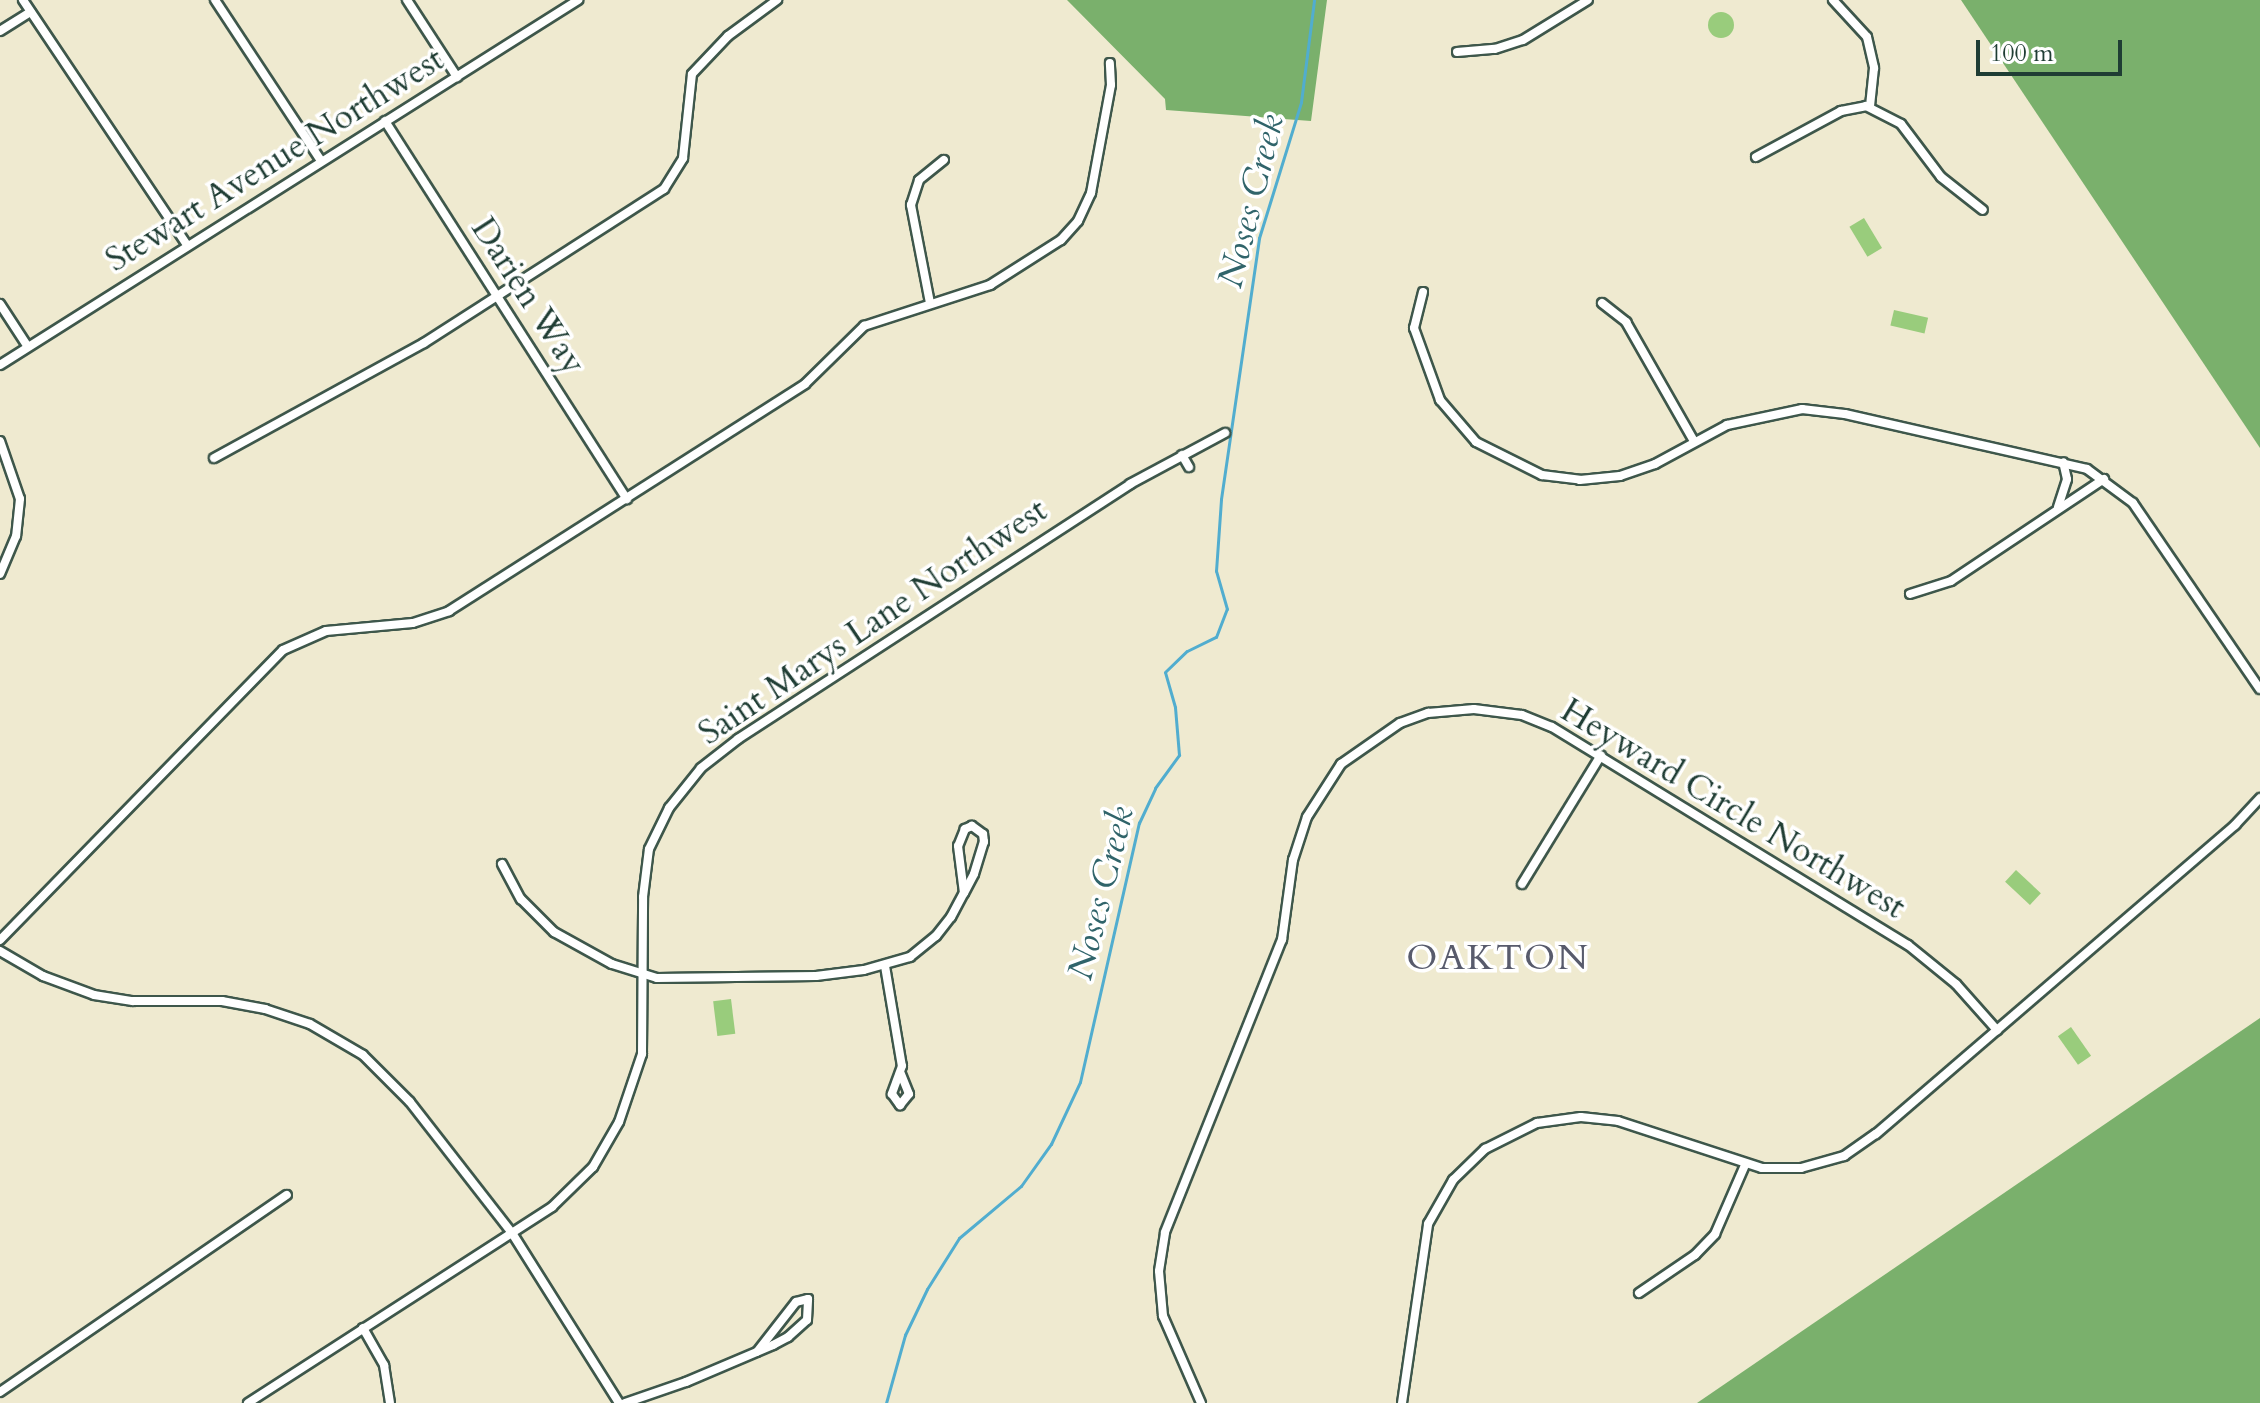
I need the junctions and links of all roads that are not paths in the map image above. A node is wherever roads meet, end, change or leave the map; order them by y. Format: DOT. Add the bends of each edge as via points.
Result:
graph roads {
  1 [pos="23,0"];
  2 [pos="215,0"];
  3 [pos="407,0"];
  4 [pos="578,0"];
  5 [pos="777,0"];
  6 [pos="1588,0"];
  7 [pos="1833,0"];
  8 [pos="31,12"];
  9 [pos="0,31"];
  10 [pos="1457,52"];
  11 [pos="1110,63"];
  12 [pos="457,77"];
  13 [pos="1870,107"];
  14 [pos="385,121"];
  15 [pos="1756,157"];
  16 [pos="944,160"];
  17 [pos="321,161"];
  18 [pos="1983,210"];
  19 [pos="187,245"];
  20 [pos="1423,292"];
  21 [pos="497,297"];
  22 [pos="930,303"];
  23 [pos="1602,303"];
  24 [pos="0,304"];
  25 [pos="28,347"];
  26 [pos="0,365"];
  27 [pos="1225,433"];
  28 [pos="0,441"];
  29 [pos="1694,441"];
  30 [pos="1182,455"];
  31 [pos="214,458"];
  32 [pos="2063,462"];
  33 [pos="1189,467"];
  34 [pos="2104,479"];
  35 [pos="627,499"];
  36 [pos="2055,511"];
  37 [pos="0,574"];
  38 [pos="1910,594"];
  39 [pos="2260,689"];
  40 [pos="1601,755"];
  41 [pos="2260,798"];
  42 [pos="502,864"];
  43 [pos="1522,884"];
  44 [pos="964,893"];
  45 [pos="0,940"];
  46 [pos="0,951"];
  47 [pos="885,966"];
  48 [pos="643,975"];
  49 [pos="1997,1030"];
  50 [pos="901,1074"];
  51 [pos="1745,1165"];
  52 [pos="287,1195"];
  53 [pos="512,1233"];
  54 [pos="1639,1293"];
  55 [pos="363,1328"];
  56 [pos="757,1352"];
  57 [pos="0,1392"];
  58 [pos="248,1403"];
  59 [pos="390,1403"];
  60 [pos="622,1403"];
  61 [pos="1201,1403"];
  62 [pos="1402,1403"];
  1 -- 8 [label="street"];
  2 -- 17 [label="street"];
  3 -- 12 [label="street"];
  4 -- 12 [label="street, Stewart Avenue Northwest"];
  5 -- 21 [label="street" via="728,36 692,74 683,158 664,189"];
  6 -- 10 [label="street" via="1523,40"];
  7 -- 13 [label="street" via="1867,37 1874,68"];
  8 -- 9 [label="street"];
  8 -- 19 [label="street"];
  11 -- 22 [label="street" via="1111,85 1091,193 1078,221 1061,240 990,285"];
  12 -- 14 [label="street, Stewart Avenue Northwest"];
  13 -- 15 [label="street" via="1841,111"];
  13 -- 18 [label="street" via="1901,124 1941,177"];
  14 -- 17 [label="street, Stewart Avenue Northwest"];
  14 -- 21 [label="street, Darien Way"];
  16 -- 22 [label="street" via="919,180 911,205"];
  17 -- 19 [label="street, Stewart Avenue Northwest"];
  19 -- 25 [label="street, Stewart Avenue Northwest"];
  20 -- 29 [label="street" via="1414,328 1431,384 1463,430 1508,462 1560,479 1601,479 1646,468"];
  21 -- 31 [label="street"];
  21 -- 35 [label="street, Darien Way"];
  22 -- 35 [label="street" via="864,326 805,384"];
  23 -- 29 [label="street" via="1626,322"];
  24 -- 25 [label="street"];
  25 -- 26 [label="street, Stewart Avenue Northwest"];
  27 -- 30 [label="street, Saint Marys Lane Northwest"];
  28 -- 37 [label="street" via="20,499 16,536"];
  29 -- 32 [label="street" via="1755,416 1818,410"];
  30 -- 33 [label="street"];
  30 -- 48 [label="street, Saint Marys Lane Northwest" via="1069,523 701,768 669,808 649,849"];
  32 -- 34 [label="street"];
  32 -- 36 [label="street" via="2067,479"];
  34 -- 36 [label="street"];
  34 -- 39 [label="street" via="2141,514"];
  35 -- 45 [label="street" via="436,618 326,631 283,650"];
  36 -- 38 [label="street" via="1951,581"];
  40 -- 43 [label="street"];
  40 -- 49 [label="street, Heyward Circle Northwest" via="1908,945 1956,984"];
  40 -- 61 [label="street, Heyward Circle Northwest" via="1522,715 1443,710 1400,723 1358,749 1316,798 1293,860 1282,940 1162,1247 1163,1316"];
  41 -- 49 [label="street"];
  42 -- 48 [label="street" via="530,910 554,932"];
  44 -- 44 [label="street" via="984,842 972,826 965,829 958,846"];
  44 -- 47 [label="street" via="931,942"];
  46 -- 53 [label="street" via="43,976 94,995 246,1004 328,1033 394,1084"];
  47 -- 48 [label="street" via="745,979"];
  47 -- 50 [label="street"];
  48 -- 53 [label="street, Saint Marys Lane Northwest" via="642,1054 611,1137 568,1194"];
  49 -- 51 [label="street" via="1852,1151 1801,1168"];
  51 -- 54 [label="street" via="1715,1234 1695,1255"];
  51 -- 62 [label="street" via="1599,1118 1537,1123 1485,1149 1453,1180 1428,1224"];
  52 -- 57 [label="street"];
  53 -- 55 [label="street, Saint Marys Lane Northwest"];
  53 -- 60 [label="street"];
  55 -- 58 [label="street, Saint Marys Lane Northwest"];
  55 -- 59 [label="street" via="384,1365"];
  56 -- 56 [label="street" via="798,1330 812,1310 808,1299 796,1302"];
  56 -- 60 [label="street"];
}
